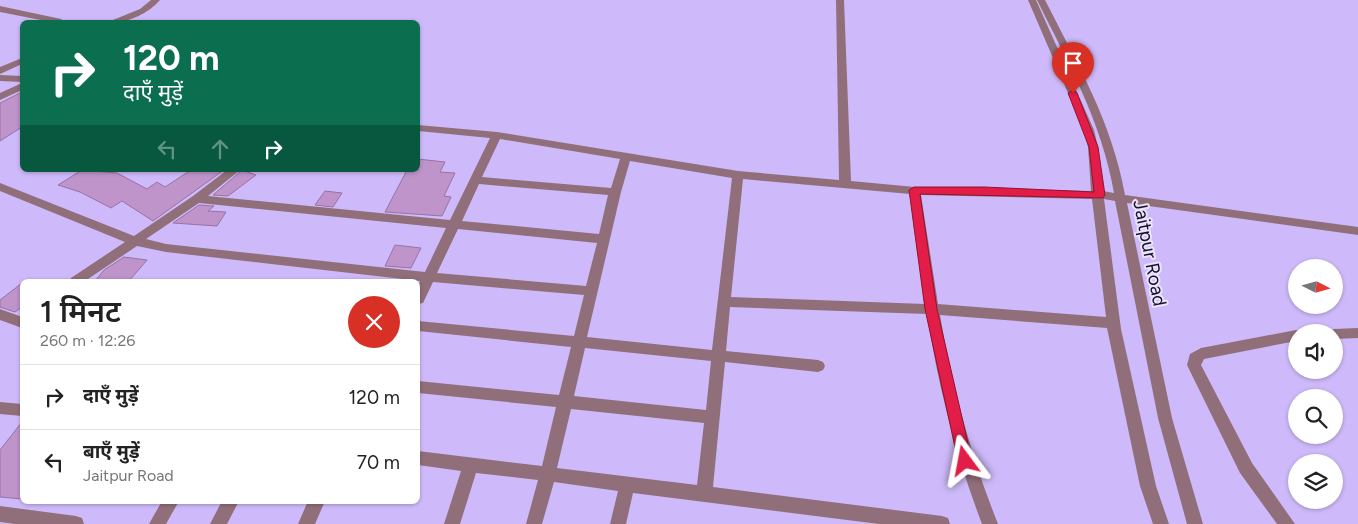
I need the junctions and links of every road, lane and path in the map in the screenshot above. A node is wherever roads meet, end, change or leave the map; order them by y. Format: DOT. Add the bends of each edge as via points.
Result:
graph roads {
  1 [pos="156,0"];
  2 [pos="840,0"];
  3 [pos="1032,0"];
  4 [pos="1041,0"];
  5 [pos="0,9"];
  6 [pos="52,20"];
  7 [pos="118,20"];
  8 [pos="20,61"];
  9 [pos="0,70"];
  10 [pos="0,78"];
  11 [pos="20,80"];
  12 [pos="20,87"];
  13 [pos="0,97"];
  14 [pos="420,128"];
  15 [pos="497,135"];
  16 [pos="626,156"];
  17 [pos="231,172"];
  18 [pos="738,175"];
  19 [pos="476,180"];
  20 [pos="845,184"];
  21 [pos="0,187"];
  22 [pos="914,190"];
  23 [pos="615,192"];
  24 [pos="1100,195"];
  25 [pos="197,198"];
  26 [pos="1121,198"];
  27 [pos="454,223"];
  28 [pos="1358,232"];
  29 [pos="604,239"];
  30 [pos="134,241"];
  31 [pos="429,276"];
  32 [pos="83,279"];
  33 [pos="591,291"];
  34 [pos="420,295"];
  35 [pos="724,302"];
  36 [pos="931,309"];
  37 [pos="0,314"];
  38 [pos="20,322"];
  39 [pos="1114,323"];
  40 [pos="420,326"];
  41 [pos="1358,333"];
  42 [pos="1343,334"];
  43 [pos="1288,338"];
  44 [pos="579,343"];
  45 [pos="719,356"];
  46 [pos="818,366"];
  47 [pos="420,387"];
  48 [pos="565,402"];
  49 [pos="0,408"];
  50 [pos="20,410"];
  51 [pos="713,417"];
  52 [pos="420,458"];
  53 [pos="471,465"];
  54 [pos="548,474"];
  55 [pos="627,485"];
  56 [pos="704,494"];
  57 [pos="169,504"];
  58 [pos="228,504"];
  59 [pos="316,504"];
  60 [pos="0,514"];
  61 [pos="866,519"];
  62 [pos="76,524"];
  63 [pos="158,524"];
  64 [pos="218,524"];
  65 [pos="306,524"];
  66 [pos="452,524"];
  67 [pos="534,524"];
  68 [pos="618,524"];
  69 [pos="942,524"];
  70 [pos="990,524"];
  71 [pos="1161,524"];
  72 [pos="1195,524"];
  73 [pos="1287,524"];
  1 -- 7 [label="street" via="143,11"];
  2 -- 20 [label="street"];
  3 -- 24 [label="street" via="1089,130"];
  4 -- 26 [label="street, Jaitpur Road" via="1096,110 1114,162"];
  5 -- 6 [label="street"];
  8 -- 9 [label="street"];
  10 -- 11 [label="street"];
  12 -- 13 [label="street"];
  14 -- 15 [label="street"];
  15 -- 16 [label="street"];
  15 -- 19 [label="street"];
  16 -- 18 [label="street"];
  16 -- 23 [label="street"];
  17 -- 25 [label="street"];
  18 -- 20 [label="street"];
  18 -- 35 [label="street"];
  19 -- 23 [label="street"];
  19 -- 27 [label="street"];
  20 -- 22 [label="street"];
  21 -- 30 [label="street"];
  22 -- 24 [label="street"];
  22 -- 36 [label="street"];
  23 -- 29 [label="street"];
  24 -- 26 [label="street"];
  24 -- 39 [label="street" via="1101,232"];
  25 -- 27 [label="street"];
  25 -- 30 [label="street"];
  26 -- 28 [label="street"];
  26 -- 72 [label="street, Jaitpur Road" via="1165,418"];
  27 -- 29 [label="street"];
  27 -- 31 [label="street"];
  29 -- 33 [label="street"];
  30 -- 31 [label="street" via="166,248"];
  30 -- 32 [label="street"];
  31 -- 33 [label="street"];
  31 -- 34 [label="street"];
  33 -- 44 [label="street"];
  35 -- 36 [label="street"];
  35 -- 45 [label="street"];
  36 -- 39 [label="street"];
  36 -- 70 [label="street" via="965,461"];
  37 -- 38 [label="street"];
  39 -- 71 [label="street" via="1148,486"];
  40 -- 44 [label="street"];
  41 -- 42 [label="street"];
  43 -- 73 [label="street" via="1201,354 1195,358 1194,365 1246,468"];
  44 -- 45 [label="street"];
  44 -- 48 [label="street"];
  45 -- 46 [label="street"];
  45 -- 51 [label="street"];
  47 -- 48 [label="street"];
  48 -- 51 [label="street"];
  48 -- 54 [label="street"];
  49 -- 50 [label="street"];
  51 -- 56 [label="street"];
  52 -- 53 [label="street"];
  53 -- 54 [label="street"];
  53 -- 66 [label="street"];
  54 -- 55 [label="street"];
  54 -- 67 [label="street"];
  55 -- 56 [label="street"];
  55 -- 68 [label="street"];
  56 -- 61 [label="street"];
  57 -- 63 [label="street"];
  58 -- 64 [label="street"];
  59 -- 65 [label="street"];
  60 -- 62 [label="street"];
  61 -- 69 [label="street"];
}
